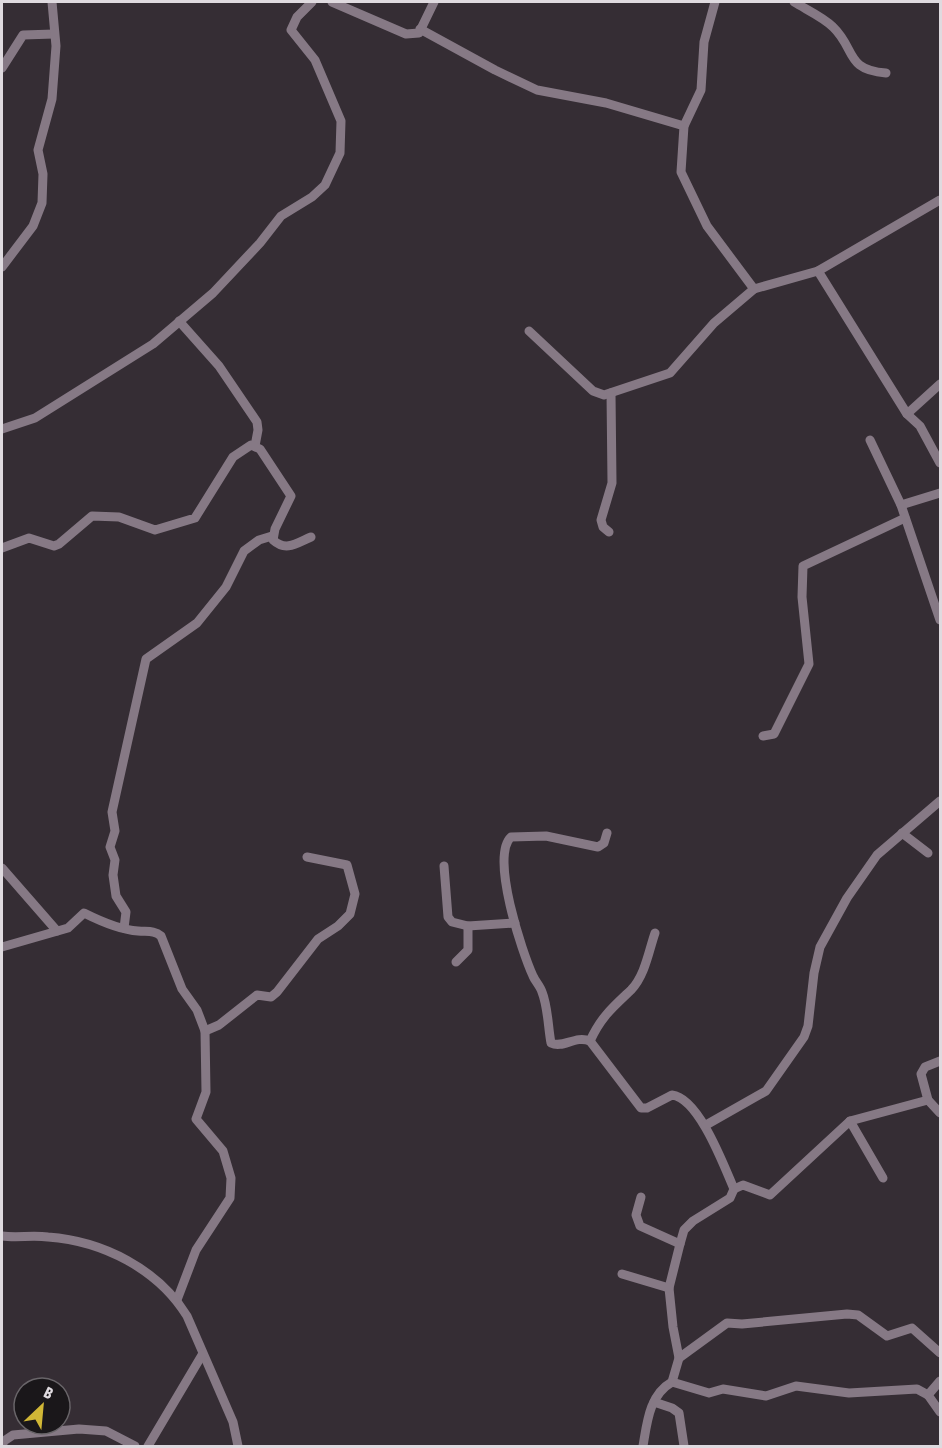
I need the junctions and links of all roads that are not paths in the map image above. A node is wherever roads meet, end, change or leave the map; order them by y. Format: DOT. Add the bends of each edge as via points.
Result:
graph roads {
  1 [pos="52,2"];
  2 [pos="312,2"];
  3 [pos="332,2"];
  4 [pos="434,2"];
  5 [pos="715,2"];
  6 [pos="794,2"];
  7 [pos="420,29"];
  8 [pos="54,34"];
  9 [pos="2,68"];
  10 [pos="885,73"];
  11 [pos="684,126"];
  12 [pos="940,200"];
  13 [pos="2,267"];
  14 [pos="818,270"];
  15 [pos="754,289"];
  16 [pos="179,321"];
  17 [pos="529,331"];
  18 [pos="940,384"];
  19 [pos="611,393"];
  20 [pos="907,414"];
  21 [pos="2,429"];
  22 [pos="870,440"];
  23 [pos="255,446"];
  24 [pos="940,463"];
  25 [pos="940,493"];
  26 [pos="902,505"];
  27 [pos="905,518"];
  28 [pos="609,532"];
  29 [pos="272,536"];
  30 [pos="311,537"];
  31 [pos="2,548"];
  32 [pos="940,620"];
  33 [pos="763,736"];
  34 [pos="940,801"];
  35 [pos="607,833"];
  36 [pos="902,833"];
  37 [pos="928,853"];
  38 [pos="307,857"];
  39 [pos="444,866"];
  40 [pos="2,868"];
  41 [pos="515,923"];
  42 [pos="468,926"];
  43 [pos="124,928"];
  44 [pos="57,931"];
  45 [pos="655,933"];
  46 [pos="2,947"];
  47 [pos="456,962"];
  48 [pos="205,1031"];
  49 [pos="590,1041"];
  50 [pos="940,1061"];
  51 [pos="928,1100"];
  52 [pos="940,1113"];
  53 [pos="850,1121"];
  54 [pos="706,1125"];
  55 [pos="883,1178"];
  56 [pos="734,1189"];
  57 [pos="640,1197"];
  58 [pos="2,1236"];
  59 [pos="680,1244"];
  60 [pos="622,1274"];
  61 [pos="669,1288"];
  62 [pos="177,1300"];
  63 [pos="940,1353"];
  64 [pos="202,1355"];
  65 [pos="679,1358"];
  66 [pos="940,1381"];
  67 [pos="672,1383"];
  68 [pos="928,1395"];
  69 [pos="654,1402"];
  70 [pos="940,1412"];
  71 [pos="2,1446"];
  72 [pos="135,1446"];
  73 [pos="148,1446"];
  74 [pos="238,1446"];
  75 [pos="643,1446"];
  76 [pos="684,1446"];
  1 -- 8 [label="street"];
  2 -- 16 [label="street" via="291,30 315,60 341,122 340,153 321,190 281,216 213,293"];
  3 -- 7 [label="street" via="406,34 414,35"];
  4 -- 7 [label="street"];
  5 -- 11 [label="street" via="704,42 701,90"];
  6 -- 10 [label="street" via="832,26 858,66"];
  7 -- 11 [label="street" via="537,90 606,103"];
  8 -- 9 [label="street" via="23,36"];
  8 -- 13 [label="street" via="52,99 38,150 43,174 42,203 33,226"];
  11 -- 15 [label="street" via="682,175 707,226"];
  12 -- 14 [label="street"];
  14 -- 15 [label="street"];
  14 -- 20 [label="street"];
  15 -- 19 [label="street" via="714,323 670,373"];
  16 -- 21 [label="street" via="153,344 35,418"];
  16 -- 23 [label="street" via="219,366 257,422"];
  17 -- 19 [label="street" via="593,391"];
  18 -- 20 [label="street"];
  19 -- 28 [label="street" via="612,483 601,520"];
  20 -- 24 [label="street" via="920,426"];
  22 -- 26 [label="street"];
  23 -- 29 [label="street" via="291,496"];
  23 -- 31 [label="street" via="246,446 234,457 200,513 191,521 155,530 120,517 98,515 87,518 54,546 29,538"];
  25 -- 26 [label="street"];
  26 -- 27 [label="street"];
  27 -- 32 [label="street"];
  27 -- 33 [label="street" via="803,566 808,667 774,734"];
  29 -- 30 [label="street" via="279,545 290,547"];
  29 -- 43 [label="street" via="244,551 226,587 197,623 146,659 112,812 112,875 116,896 126,912"];
  34 -- 36 [label="street"];
  35 -- 41 [label="street" via="598,847 546,836 508,839 505,870"];
  36 -- 37 [label="street"];
  36 -- 54 [label="street" via="869,865 820,947 804,1037 759,1097"];
  38 -- 48 [label="street" via="347,865 355,894 350,914 318,939 277,992 271,996 257,995 219,1025"];
  39 -- 42 [label="street" via="448,916 452,922"];
  40 -- 44 [label="street"];
  41 -- 42 [label="street"];
  41 -- 49 [label="street" via="542,993 551,1043 578,1038"];
  42 -- 47 [label="street" via="468,950"];
  43 -- 44 [label="street" via="84,913 68,928"];
  43 -- 48 [label="street" via="160,936"];
  44 -- 46 [label="street"];
  45 -- 49 [label="street" via="631,990 599,1022"];
  48 -- 62 [label="street" via="206,1092 196,1119 223,1151 231,1178 230,1198 196,1250"];
  49 -- 54 [label="street" via="641,1108 675,1095"];
  50 -- 51 [label="street" via="922,1070"];
  51 -- 52 [label="street"];
  51 -- 53 [label="street"];
  53 -- 55 [label="street"];
  53 -- 56 [label="street" via="775,1192 766,1195 743,1185"];
  54 -- 56 [label="street"];
  56 -- 59 [label="street" via="730,1198 684,1230"];
  57 -- 59 [label="street" via="636,1215 640,1226"];
  58 -- 62 [label="street" via="63,1239 124,1258 148,1273"];
  59 -- 61 [label="street"];
  60 -- 61 [label="street"];
  61 -- 65 [label="street"];
  62 -- 64 [label="street"];
  63 -- 65 [label="street" via="912,1328 887,1336 858,1315 847,1314 727,1323"];
  64 -- 73 [label="street"];
  64 -- 74 [label="street" via="232,1422"];
  65 -- 67 [label="street"];
  66 -- 68 [label="street"];
  67 -- 68 [label="street" via="709,1393 723,1389 766,1396 796,1386 849,1393 917,1389"];
  67 -- 69 [label="street" via="665,1386"];
  68 -- 70 [label="street"];
  69 -- 75 [label="street"];
  69 -- 76 [label="street" via="678,1413"];
  71 -- 72 [label="street" via="13,1435 79,1429 106,1431"];
}
